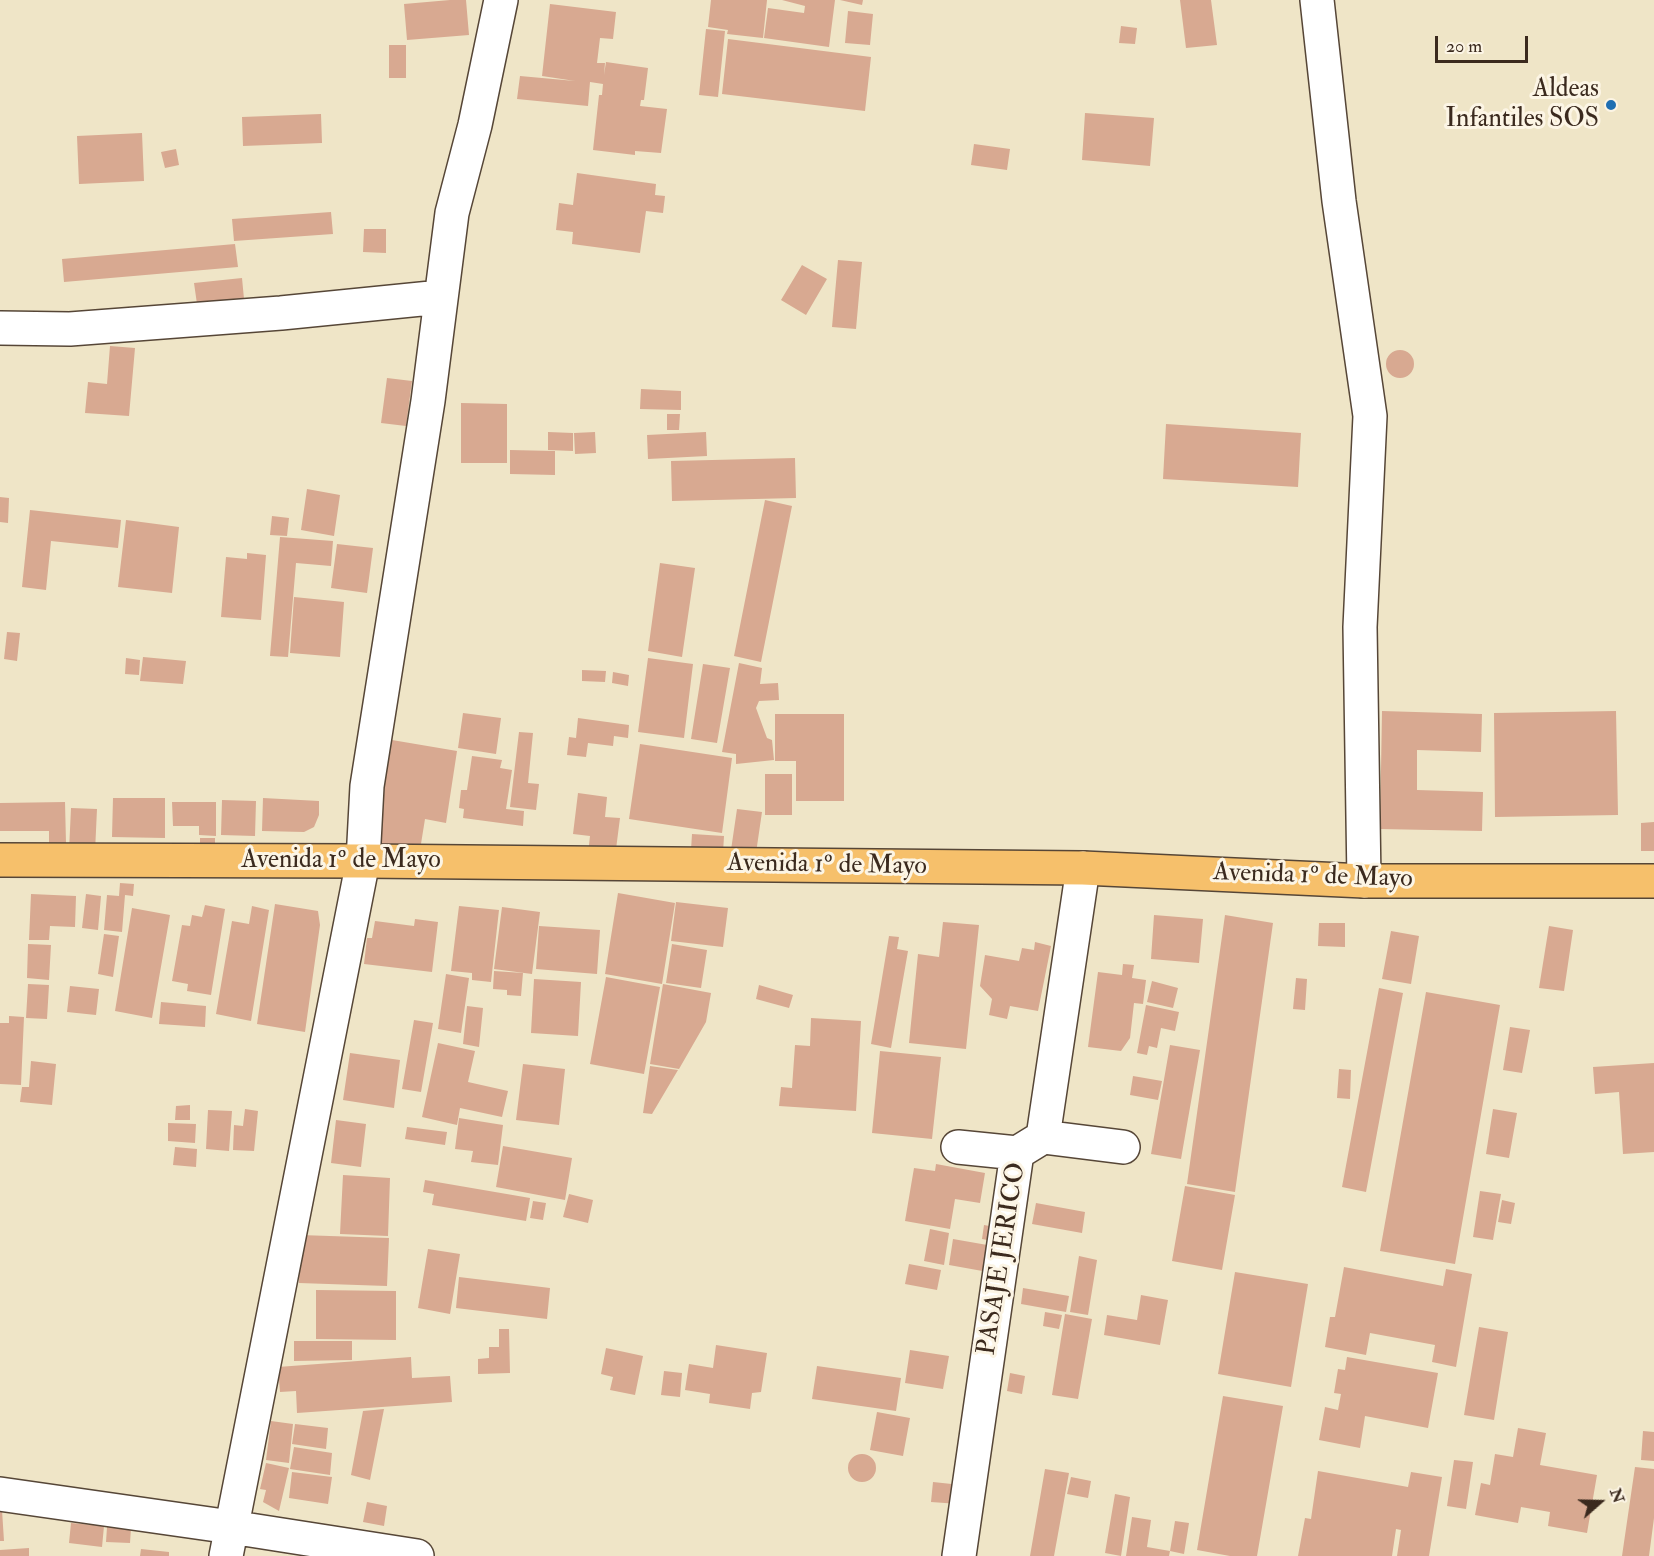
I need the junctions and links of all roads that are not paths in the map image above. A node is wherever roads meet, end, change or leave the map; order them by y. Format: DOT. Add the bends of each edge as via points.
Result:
graph roads {
  1 [pos="501,0"];
  2 [pos="1317,0"];
  3 [pos="441,297"];
  4 [pos="0,328"];
  5 [pos="0,860"];
  6 [pos="363,861"];
  7 [pos="1083,868"];
  8 [pos="1654,880"];
  9 [pos="1364,881"];
  10 [pos="1030,1145"];
  11 [pos="958,1147"];
  12 [pos="1123,1148"];
  13 [pos="0,1494"];
  14 [pos="228,1541"];
  15 [pos="417,1556"];
  16 [pos="959,1556"];
  1 -- 3 [label="street" via="452,213"];
  2 -- 9 [label="street" via="1339,201 1370,416 1360,627"];
  3 -- 4 [label="street" via="70,329"];
  3 -- 6 [label="street" via="367,786"];
  5 -- 6 [label="main road, Avenida 1º de Mayo"];
  6 -- 7 [label="main road, Avenida 1º de Mayo"];
  6 -- 14 [label="street"];
  7 -- 9 [label="main road, Avenida 1º de Mayo"];
  7 -- 10 [label="street, PASAJE JERICO"];
  8 -- 9 [label="main road, Avenida 1º de Mayo"];
  10 -- 11 [label="street"];
  10 -- 12 [label="street"];
  10 -- 16 [label="street, PASAJE JERICO"];
  13 -- 14 [label="street"];
  14 -- 15 [label="street"];
}
